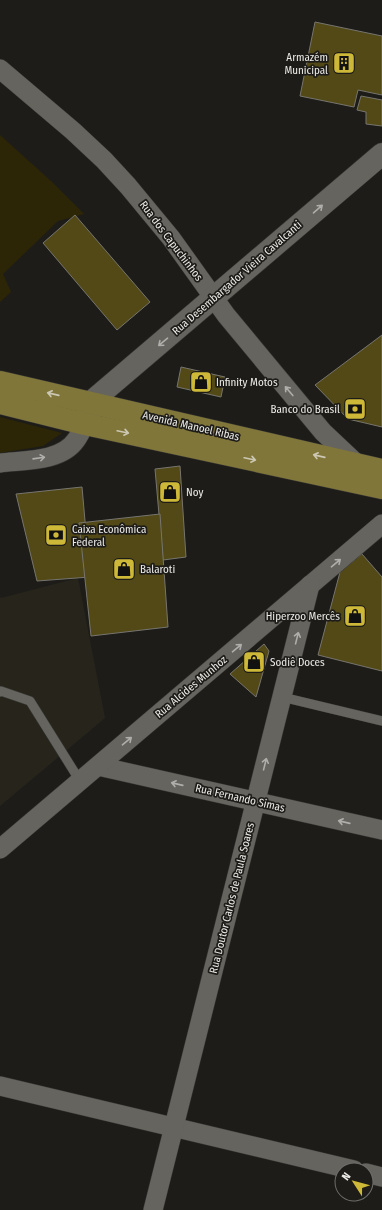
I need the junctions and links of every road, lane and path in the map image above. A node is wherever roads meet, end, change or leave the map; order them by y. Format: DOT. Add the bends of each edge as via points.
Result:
graph roads {
  1 [pos="0,69"];
  2 [pos="382,154"];
  3 [pos="214,298"];
  4 [pos="0,382"];
  5 [pos="0,402"];
  6 [pos="91,402"];
  7 [pos="85,424"];
  8 [pos="0,463"];
  9 [pos="357,464"];
  10 [pos="382,470"];
  11 [pos="382,488"];
  12 [pos="382,524"];
  13 [pos="310,585"];
  14 [pos="0,692"];
  15 [pos="282,698"];
  16 [pos="382,721"];
  17 [pos="98,766"];
  18 [pos="80,781"];
  19 [pos="256,802"];
  20 [pos="382,830"];
  21 [pos="0,849"];
  22 [pos="0,1086"];
  23 [pos="175,1127"];
  24 [pos="334,1165"];
  25 [pos="153,1210"];
  1 -- 3 [label="street, Rua dos Capuchinhos" via="73,131 128,186 171,238"];
  3 -- 2 [label="street, Rua Desembargador Vieira Cavalcanti, one-way"];
  3 -- 6 [label="street, Rua Desembargador Vieira Cavalcanti, one-way"];
  9 -- 3 [label="street, Rua dos Capuchinhos, one-way" via="323,432"];
  6 -- 4 [label="main road, Avenida Manoel Ribas, one-way"];
  5 -- 7 [label="main road, Avenida Manoel Ribas"];
  6 -- 7 [label="street"];
  9 -- 6 [label="main road, Avenida Manoel Ribas, one-way"];
  8 -- 7 [label="street, one-way" via="42,458 65,451 76,441"];
  7 -- 11 [label="main road, Avenida Manoel Ribas, one-way"];
  9 -- 10 [label="main road, Avenida Manoel Ribas"];
  13 -- 12 [label="street, Rua Alcides Munhoz, one-way"];
  15 -- 13 [label="street, Rua Doutor Carlos de Paula Soares, one-way"];
  17 -- 13 [label="street, Rua Alcides Munhoz, one-way"];
  14 -- 18 [label="lane" via="1,690 30,701"];
  15 -- 16 [label="lane"];
  19 -- 15 [label="street, Rua Doutor Carlos de Paula Soares, one-way"];
  17 -- 18 [label="street, Rua Alcides Munhoz"];
  19 -- 17 [label="street, Rua Fernando Simas, one-way"];
  18 -- 21 [label="street, Rua Alcides Munhoz"];
  20 -- 19 [label="street, Rua Fernando Simas, one-way"];
  19 -- 23 [label="street, Rua Doutor Carlos de Paula Soares"];
  22 -- 23 [label="street"];
  23 -- 24 [label="street"];
  23 -- 25 [label="street, Rua Doutor Carlos de Paula Soares"];
}
